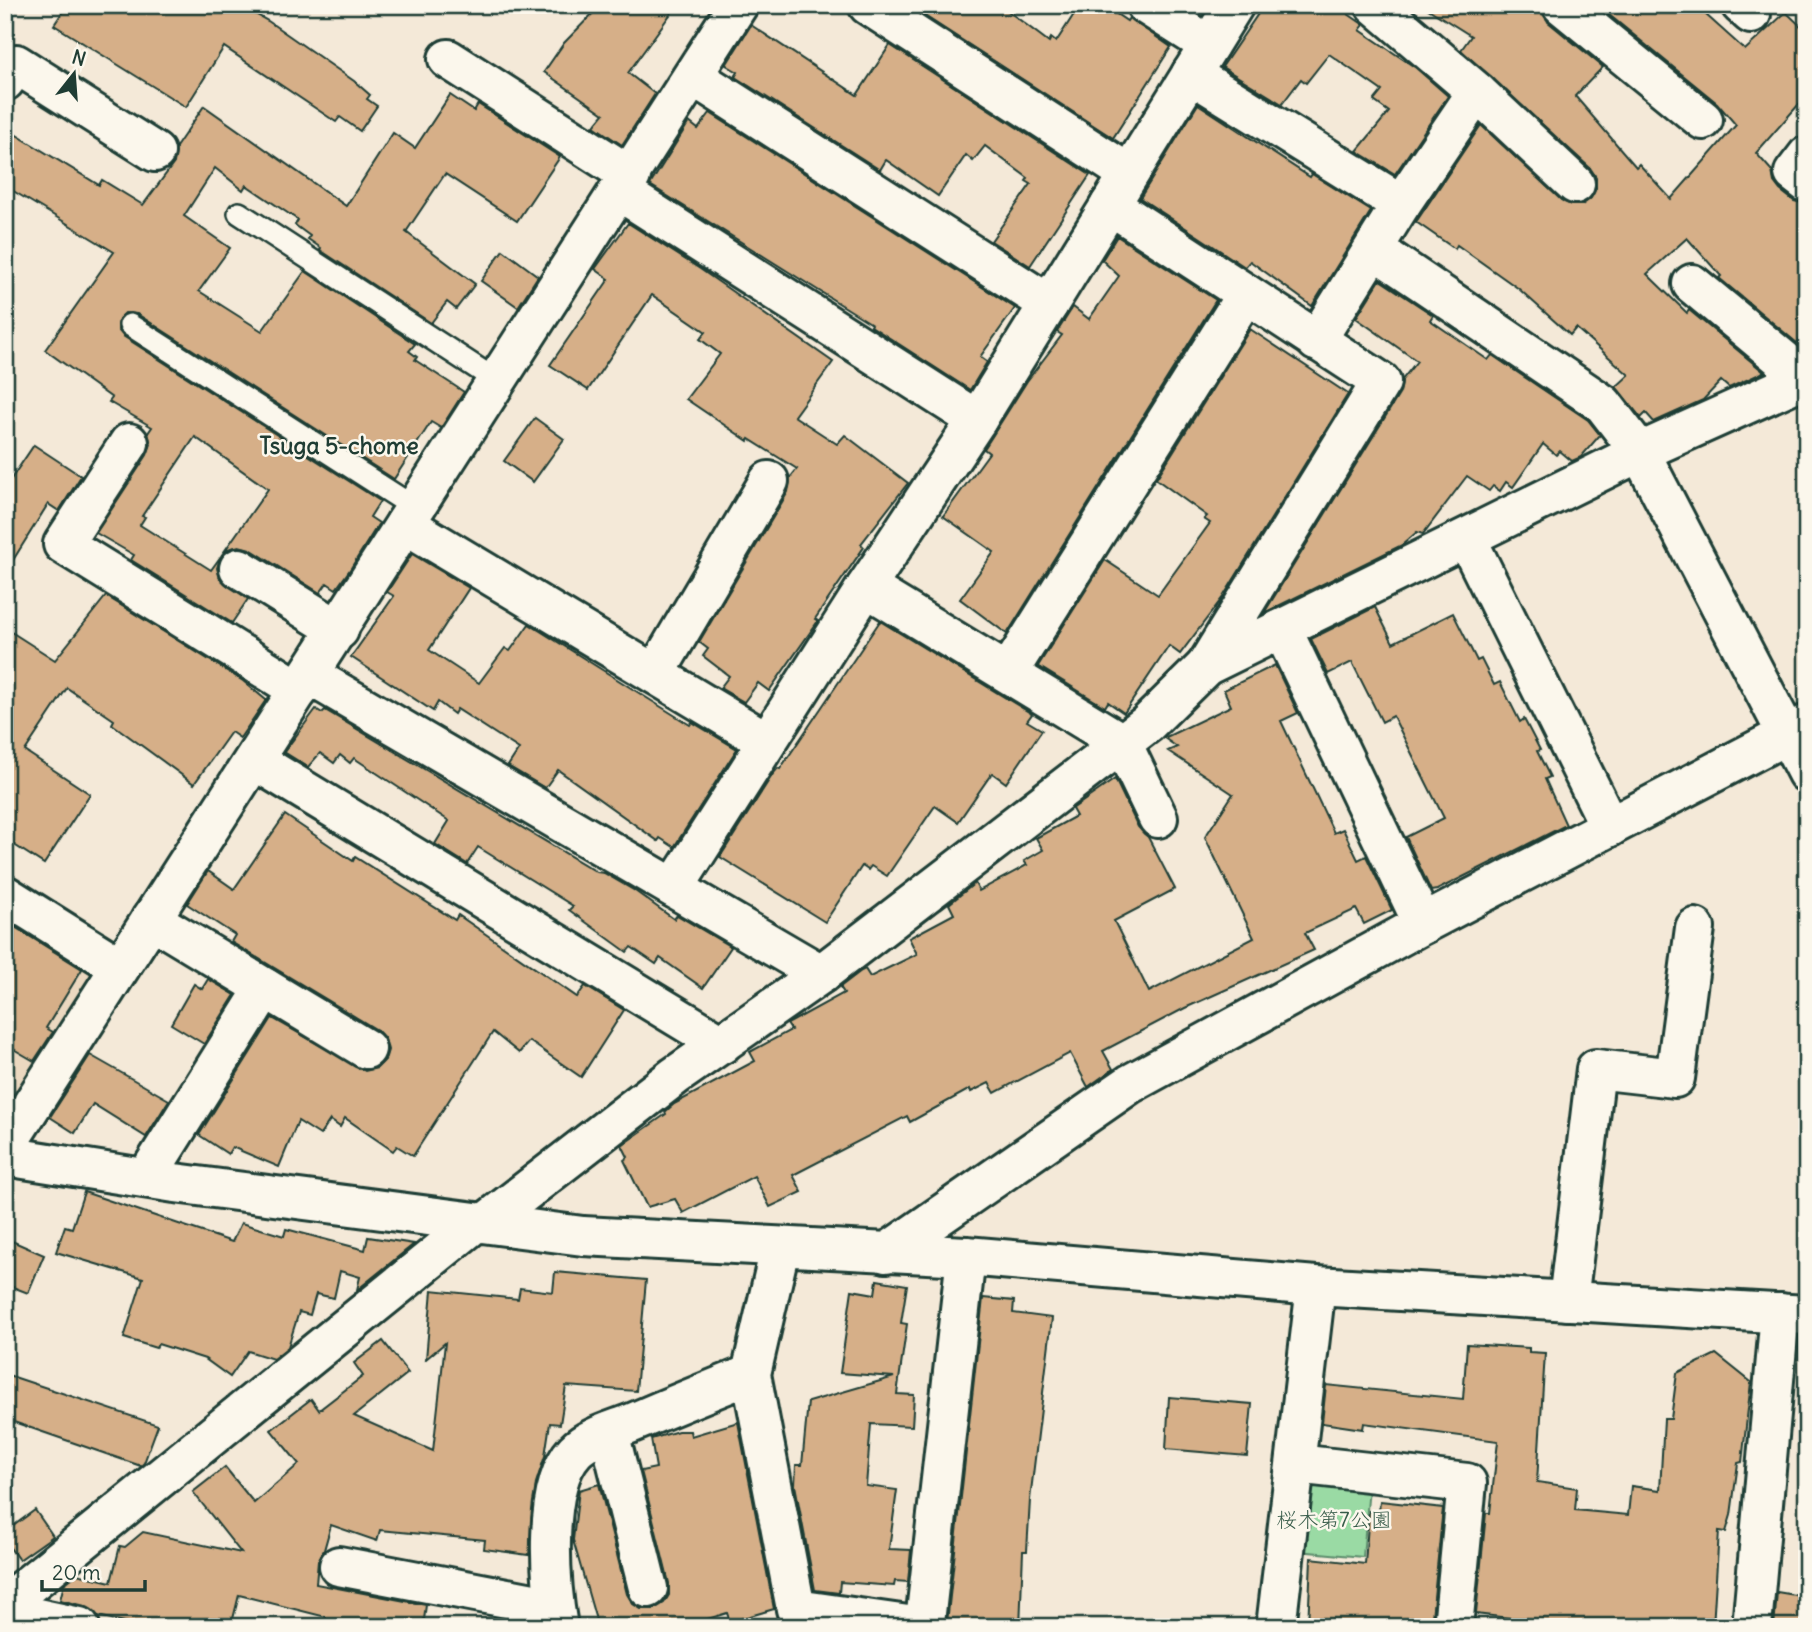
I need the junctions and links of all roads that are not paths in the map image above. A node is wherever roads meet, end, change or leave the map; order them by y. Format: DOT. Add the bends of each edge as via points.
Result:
graph roads {
  1 [pos="868,5"];
  2 [pos="1146,5"];
  3 [pos="1234,5"];
  4 [pos="1375,5"];
  5 [pos="1562,5"];
  6 [pos="727,10"];
  7 [pos="448,59"];
  8 [pos="1200,60"];
  9 [pos="694,76"];
  10 [pos="5,80"];
  11 [pos="1477,92"];
  12 [pos="1703,120"];
  13 [pos="155,152"];
  14 [pos="1807,156"];
  15 [pos="625,183"];
  16 [pos="1807,183"];
  17 [pos="1575,184"];
  18 [pos="1120,190"];
  19 [pos="1401,204"];
  20 [pos="239,213"];
  21 [pos="1375,250"];
  22 [pos="1692,284"];
  23 [pos="1246,294"];
  24 [pos="1049,304"];
  25 [pos="130,325"];
  26 [pos="1316,341"];
  27 [pos="1806,377"];
  28 [pos="497,381"];
  29 [pos="977,420"];
  30 [pos="110,452"];
  31 [pos="1640,452"];
  32 [pos="769,481"];
  33 [pos="410,516"];
  34 [pos="1467,539"];
  35 [pos="239,568"];
  36 [pos="866,587"];
  37 [pos="1282,629"];
  38 [pos="339,630"];
  39 [pos="1206,666"];
  40 [pos="1008,673"];
  41 [pos="655,674"];
  42 [pos="304,682"];
  43 [pos="1797,729"];
  44 [pos="766,741"];
  45 [pos="1122,743"];
  46 [pos="254,760"];
  47 [pos="1807,773"];
  48 [pos="1158,818"];
  49 [pos="1610,827"];
  50 [pos="674,888"];
  51 [pos="5,895"];
  52 [pos="151,919"];
  53 [pos="1423,924"];
  54 [pos="1695,928"];
  55 [pos="120,967"];
  56 [pos="821,974"];
  57 [pos="265,988"];
  58 [pos="722,1044"];
  59 [pos="366,1049"];
  60 [pos="7,1157"];
  61 [pos="146,1178"];
  62 [pos="480,1223"];
  63 [pos="780,1248"];
  64 [pos="886,1253"];
  65 [pos="966,1256"];
  66 [pos="1316,1286"];
  67 [pos="1568,1301"];
  68 [pos="1793,1314"];
  69 [pos="751,1374"];
  70 [pos="609,1432"];
  71 [pos="1296,1464"];
  72 [pos="339,1566"];
  73 [pos="648,1588"];
  74 [pos="5,1604"];
  75 [pos="5,1611"];
  76 [pos="556,1617"];
  77 [pos="80,1627"];
  78 [pos="1276,1627"];
  79 [pos="1453,1627"];
  80 [pos="1752,1627"];
  1 -- 18 [label="street"];
  2 -- 8 [label="street"];
  3 -- 8 [label="street"];
  4 -- 11 [label="street"];
  5 -- 12 [label="street"];
  6 -- 9 [label="street"];
  7 -- 15 [label="street"];
  8 -- 18 [label="street"];
  8 -- 19 [label="street"];
  9 -- 15 [label="street"];
  9 -- 24 [label="street"];
  10 -- 13 [label="street" via="16,64"];
  11 -- 17 [label="street"];
  11 -- 19 [label="street"];
  14 -- 16 [label="street" via="1794,173"];
  15 -- 28 [label="street"];
  15 -- 29 [label="street"];
  18 -- 23 [label="street"];
  18 -- 24 [label="street"];
  19 -- 21 [label="street"];
  20 -- 28 [label="lane"];
  21 -- 26 [label="street"];
  21 -- 31 [label="street" via="1603,404"];
  22 -- 27 [label="street"];
  23 -- 26 [label="street"];
  23 -- 40 [label="street"];
  24 -- 29 [label="street"];
  25 -- 33 [label="lane"];
  26 -- 39 [label="street" via="1381,382"];
  27 -- 31 [label="street"];
  28 -- 33 [label="street"];
  29 -- 36 [label="street"];
  30 -- 42 [label="street" via="63,544"];
  31 -- 34 [label="street"];
  31 -- 43 [label="street"];
  32 -- 41 [label="street"];
  33 -- 38 [label="street"];
  33 -- 41 [label="street"];
  34 -- 37 [label="street"];
  34 -- 49 [label="street"];
  35 -- 38 [label="street"];
  36 -- 40 [label="street"];
  36 -- 44 [label="street"];
  37 -- 39 [label="street"];
  37 -- 53 [label="street"];
  38 -- 42 [label="street"];
  39 -- 45 [label="street"];
  40 -- 45 [label="street"];
  41 -- 44 [label="street"];
  42 -- 46 [label="street"];
  42 -- 50 [label="street"];
  43 -- 47 [label="street"];
  43 -- 49 [label="street"];
  44 -- 50 [label="street"];
  45 -- 48 [label="street"];
  45 -- 56 [label="street"];
  46 -- 52 [label="street"];
  46 -- 58 [label="street"];
  49 -- 53 [label="street"];
  50 -- 56 [label="street"];
  51 -- 55 [label="street"];
  52 -- 55 [label="street"];
  52 -- 57 [label="street"];
  53 -- 64 [label="street" via="1130,1084"];
  54 -- 67 [label="street" via="1675,1078 1596,1069"];
  55 -- 60 [label="street"];
  56 -- 58 [label="street"];
  57 -- 59 [label="street"];
  57 -- 61 [label="street"];
  58 -- 62 [label="street"];
  60 -- 61 [label="street"];
  61 -- 62 [label="street"];
  62 -- 63 [label="street" via="583,1236"];
  62 -- 74 [label="street"];
  63 -- 64 [label="street"];
  63 -- 69 [label="street"];
  64 -- 65 [label="street"];
  65 -- 66 [label="street"];
  65 -- 69 [label="street" via="925,1622 915,1626 796,1609"];
  66 -- 67 [label="street"];
  66 -- 71 [label="street"];
  67 -- 68 [label="street"];
  68 -- 80 [label="street"];
  69 -- 70 [label="street"];
  70 -- 73 [label="street"];
  70 -- 76 [label="street" via="576,1449 557,1484 552,1508"];
  71 -- 78 [label="street"];
  71 -- 79 [label="street" via="1467,1483"];
  72 -- 76 [label="street"];
  75 -- 77 [label="street"];
}
